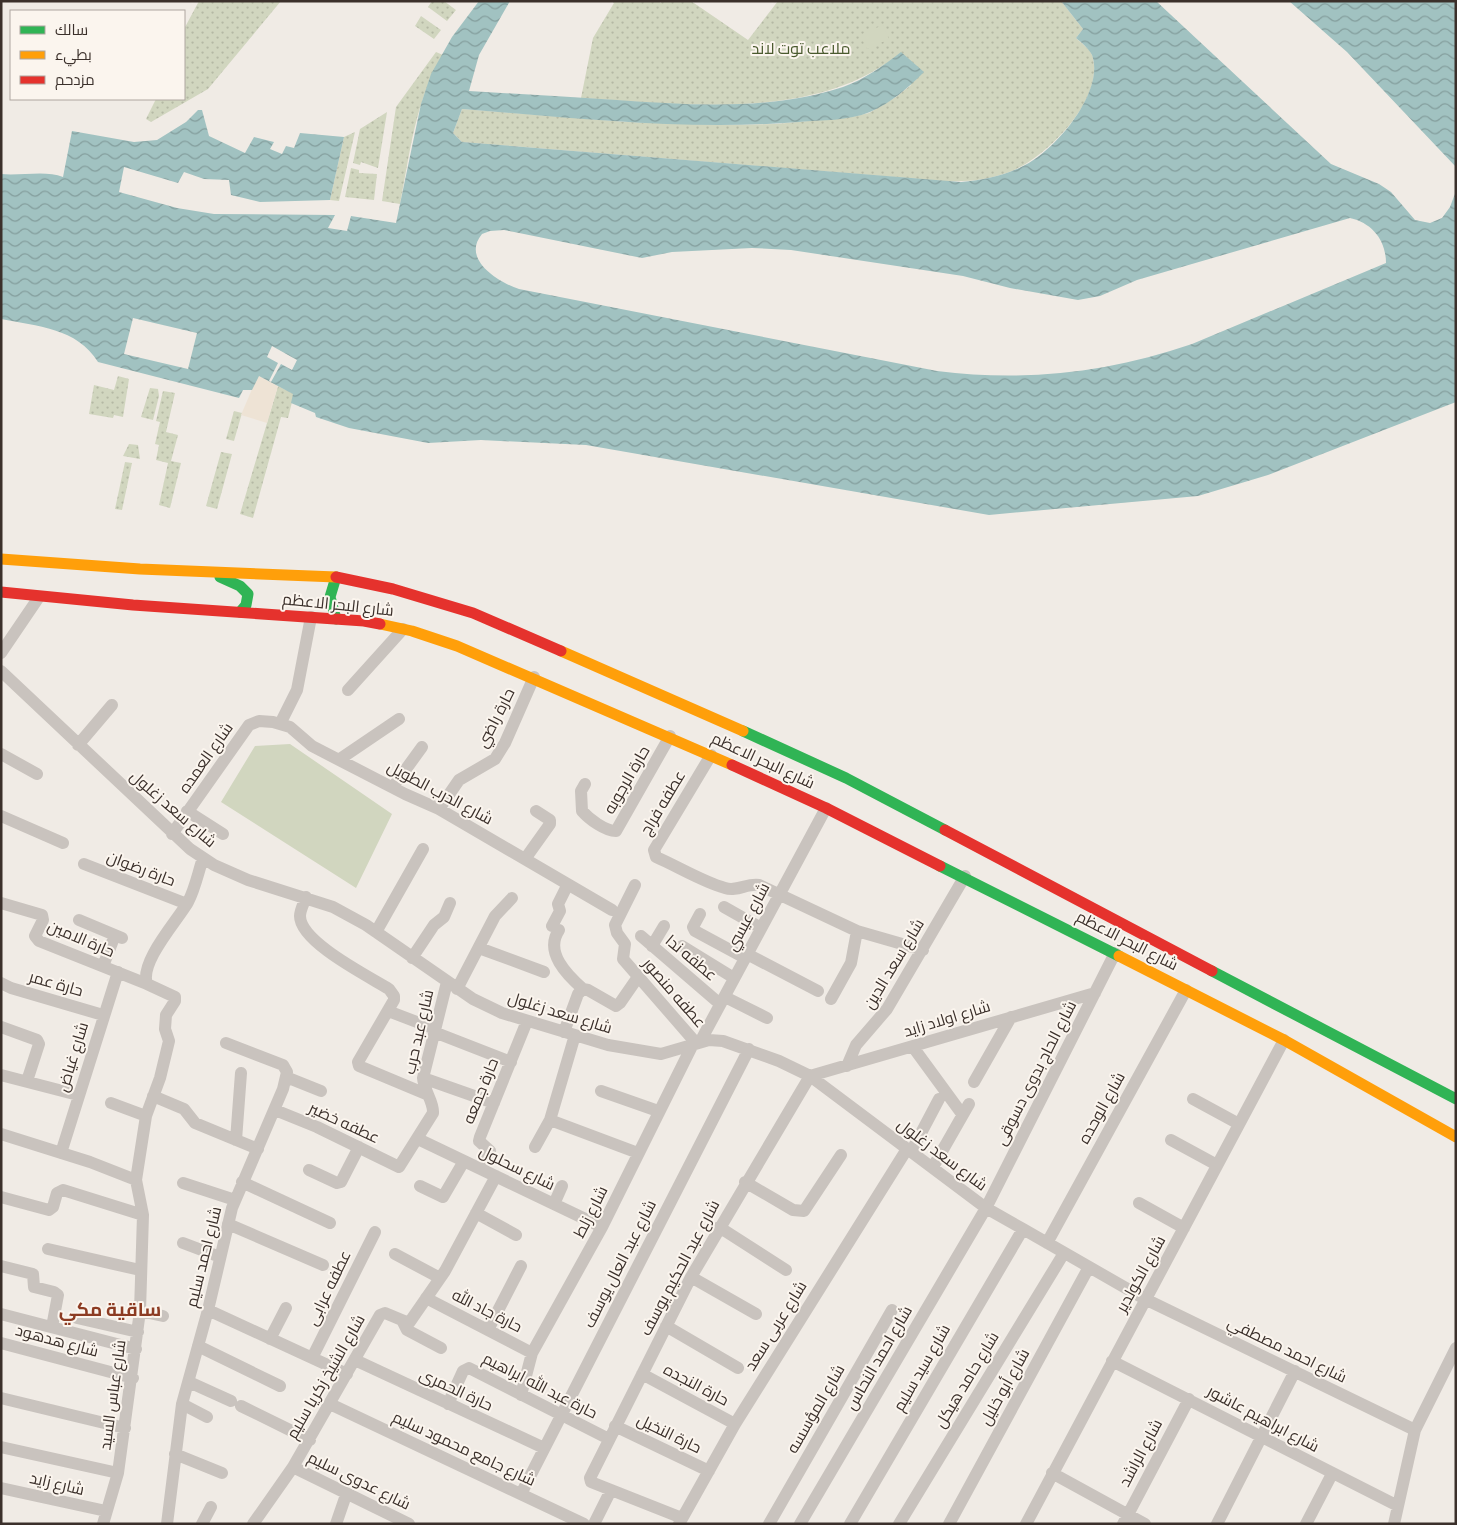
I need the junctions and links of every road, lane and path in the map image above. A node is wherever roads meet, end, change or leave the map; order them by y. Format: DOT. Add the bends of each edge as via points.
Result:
graph roads {
  1 [pos="1,559"];
  2 [pos="204,570"];
  3 [pos="336,577"];
  4 [pos="1,592"];
  5 [pos="39,597"];
  6 [pos="240,612"];
  7 [pos="311,618"];
  8 [pos="336,619"];
  9 [pos="403,629"];
  10 [pos="1,653"];
  11 [pos="1,671"];
  12 [pos="534,677"];
  13 [pos="348,690"];
  14 [pos="112,706"];
  15 [pos="399,719"];
  16 [pos="280,724"];
  17 [pos="249,725"];
  18 [pos="670,736"];
  19 [pos="78,745"];
  20 [pos="422,747"];
  21 [pos="1,754"];
  22 [pos="711,755"];
  23 [pos="340,759"];
  24 [pos="37,774"];
  25 [pos="585,784"];
  26 [pos="392,787"];
  27 [pos="826,808"];
  28 [pos="439,809"];
  29 [pos="187,811"];
  30 [pos="536,811"];
  31 [pos="1,816"];
  32 [pos="172,834"];
  33 [pos="223,834"];
  34 [pos="63,842"];
  35 [pos="424,849"];
  36 [pos="203,858"];
  37 [pos="525,859"];
  38 [pos="84,864"];
  39 [pos="964,876"];
  40 [pos="568,884"];
  41 [pos="635,884"];
  42 [pos="779,894"];
  43 [pos="306,897"];
  44 [pos="512,898"];
  45 [pos="1,903"];
  46 [pos="450,903"];
  47 [pos="187,904"];
  48 [pos="724,907"];
  49 [pos="612,910"];
  50 [pos="700,914"];
  51 [pos="79,920"];
  52 [pos="664,926"];
  53 [pos="761,928"];
  54 [pos="857,931"];
  55 [pos="376,932"];
  56 [pos="641,936"];
  57 [pos="652,946"];
  58 [pos="682,946"];
  59 [pos="479,948"];
  60 [pos="923,950"];
  61 [pos="1115,953"];
  62 [pos="746,956"];
  63 [pos="412,958"];
  64 [pos="103,966"];
  65 [pos="118,972"];
  66 [pos="544,972"];
  67 [pos="638,977"];
  68 [pos="734,978"];
  69 [pos="1,982"];
  70 [pos="148,984"];
  71 [pos="452,985"];
  72 [pos="583,989"];
  73 [pos="1186,990"];
  74 [pos="818,991"];
  75 [pos="1095,993"];
  76 [pos="831,999"];
  77 [pos="722,1000"];
  78 [pos="388,1011"];
  79 [pos="103,1015"];
  80 [pos="1011,1017"];
  81 [pos="767,1018"];
  82 [pos="527,1022"];
  83 [pos="1,1027"];
  84 [pos="434,1030"];
  85 [pos="570,1033"];
  86 [pos="1284,1040"];
  87 [pos="226,1043"];
  88 [pos="696,1043"];
  89 [pos="913,1047"];
  90 [pos="748,1049"];
  91 [pos="511,1062"];
  92 [pos="847,1066"];
  93 [pos="241,1073"];
  94 [pos="1,1075"];
  95 [pos="810,1076"];
  96 [pos="286,1077"];
  97 [pos="423,1078"];
  98 [pos="27,1081"];
  99 [pos="974,1082"];
  100 [pos="321,1091"];
  101 [pos="601,1091"];
  102 [pos="426,1094"];
  103 [pos="78,1095"];
  104 [pos="153,1096"];
  105 [pos="939,1099"];
  106 [pos="1193,1099"];
  107 [pos="1456,1099"];
  108 [pos="111,1102"];
  109 [pos="494,1103"];
  110 [pos="275,1110"];
  111 [pos="658,1111"];
  112 [pos="146,1116"];
  113 [pos="550,1120"];
  114 [pos="1239,1124"];
  115 [pos="1,1134"];
  116 [pos="1456,1137"];
  117 [pos="418,1139"];
  118 [pos="236,1140"];
  119 [pos="1171,1140"];
  120 [pos="359,1147"];
  121 [pos="535,1147"];
  122 [pos="258,1149"];
  123 [pos="909,1150"];
  124 [pos="61,1153"];
  125 [pos="638,1154"];
  126 [pos="841,1155"];
  127 [pos="464,1161"];
  128 [pos="1217,1165"];
  129 [pos="399,1167"];
  130 [pos="933,1167"];
  131 [pos="482,1169"];
  132 [pos="309,1170"];
  133 [pos="496,1176"];
  134 [pos="136,1180"];
  135 [pos="242,1182"];
  136 [pos="746,1182"];
  137 [pos="183,1183"];
  138 [pos="420,1186"];
  139 [pos="562,1186"];
  140 [pos="1,1197"];
  141 [pos="235,1200"];
  142 [pos="1139,1203"];
  143 [pos="554,1204"];
  144 [pos="986,1208"];
  145 [pos="476,1214"];
  146 [pos="143,1215"];
  147 [pos="330,1223"];
  148 [pos="228,1224"];
  149 [pos="602,1226"];
  150 [pos="719,1227"];
  151 [pos="1184,1228"];
  152 [pos="1022,1229"];
  153 [pos="375,1232"];
  154 [pos="516,1235"];
  155 [pos="183,1243"];
  156 [pos="1047,1243"];
  157 [pos="48,1249"];
  158 [pos="1064,1253"];
  159 [pos="395,1254"];
  160 [pos="220,1257"];
  161 [pos="323,1265"];
  162 [pos="1,1266"];
  163 [pos="521,1266"];
  164 [pos="1089,1267"];
  165 [pos="140,1270"];
  166 [pos="786,1270"];
  167 [pos="691,1277"];
  168 [pos="440,1278"];
  169 [pos="426,1298"];
  170 [pos="1145,1298"];
  171 [pos="286,1308"];
  172 [pos="208,1310"];
  173 [pos="892,1310"];
  174 [pos="140,1312"];
  175 [pos="1,1314"];
  176 [pos="756,1314"];
  177 [pos="163,1316"];
  178 [pos="77,1318"];
  179 [pos="403,1322"];
  180 [pos="666,1326"];
  181 [pos="52,1328"];
  182 [pos="488,1330"];
  183 [pos="138,1332"];
  184 [pos="270,1339"];
  185 [pos="1,1343"];
  186 [pos="198,1346"];
  187 [pos="441,1348"];
  188 [pos="1456,1348"];
  189 [pos="136,1350"];
  190 [pos="532,1353"];
  191 [pos="312,1358"];
  192 [pos="355,1360"];
  193 [pos="1112,1361"];
  194 [pos="738,1368"];
  195 [pos="1295,1371"];
  196 [pos="347,1374"];
  197 [pos="642,1374"];
  198 [pos="133,1378"];
  199 [pos="189,1382"];
  200 [pos="280,1386"];
  201 [pos="521,1395"];
  202 [pos="1,1398"];
  203 [pos="1189,1399"];
  204 [pos="182,1404"];
  205 [pos="330,1404"];
  206 [pos="448,1404"];
  207 [pos="561,1415"];
  208 [pos="208,1417"];
  209 [pos="735,1424"];
  210 [pos="615,1426"];
  211 [pos="125,1428"];
  212 [pos="1415,1430"];
  213 [pos="1261,1436"];
  214 [pos="609,1439"];
  215 [pos="310,1440"];
  216 [pos="1,1447"];
  217 [pos="544,1448"];
  218 [pos="175,1454"];
  219 [pos="294,1467"];
  220 [pos="708,1471"];
  221 [pos="118,1473"];
  222 [pos="222,1473"];
  223 [pos="1052,1473"];
  224 [pos="1332,1474"];
  225 [pos="1,1488"];
  226 [pos="611,1490"];
  227 [pos="521,1494"];
  228 [pos="346,1495"];
  229 [pos="1398,1506"];
  230 [pos="211,1507"];
  231 [pos="104,1517"];
  232 [pos="1126,1519"];
  233 [pos="393,1520"];
  234 [pos="681,1521"];
  235 [pos="167,1524"];
  236 [pos="202,1524"];
  237 [pos="253,1524"];
  238 [pos="336,1524"];
  239 [pos="409,1524"];
  240 [pos="584,1524"];
  241 [pos="594,1524"];
  242 [pos="769,1524"];
  243 [pos="800,1524"];
  244 [pos="850,1524"];
  245 [pos="899,1524"];
  246 [pos="949,1524"];
  247 [pos="1026,1524"];
  248 [pos="1144,1524"];
  249 [pos="1217,1524"];
  250 [pos="1306,1524"];
  251 [pos="1394,1524"];
  1 -- 2 [label="main road, شارع البحر الاعظم"];
  2 -- 3 [label="main road, شارع البحر الاعظم"];
  2 -- 6 [label="main road" via="244,587 249,595 247,605"];
  3 -- 8 [label="main road" via="330,596"];
  3 -- 107 [label="main road, شارع البحر الاعظم" via="393,589 473,614 846,778"];
  4 -- 5 [label="main road, شارع البحر الاعظم"];
  5 -- 6 [label="main road, شارع البحر الاعظم"];
  5 -- 10 [label="street"];
  6 -- 7 [label="main road, شارع البحر الاعظم"];
  7 -- 8 [label="main road, شارع البحر الاعظم"];
  7 -- 16 [label="street" via="297,690"];
  8 -- 9 [label="main road, شارع البحر الاعظم"];
  9 -- 12 [label="main road, شارع البحر الاعظم" via="457,646"];
  9 -- 13 [label="street"];
  11 -- 19 [label="street, شارع سعد زغلول"];
  12 -- 18 [label="main road, شارع البحر الاعظم"];
  12 -- 28 [label="street, حارة راضي" via="495,759 459,780"];
  14 -- 19 [label="street"];
  15 -- 23 [label="street"];
  16 -- 17 [label="street, شارع الدرب الطويل" via="259,721"];
  16 -- 23 [label="street, شارع الدرب الطويل" via="290,727 312,746"];
  17 -- 29 [label="street, شارع العمده"];
  18 -- 22 [label="main road, شارع البحر الاعظم"];
  18 -- 25 [label="street, حارة الرجوبه" via="616,831 595,822 582,811 581,791"];
  19 -- 32 [label="street, شارع سعد زغلول"];
  20 -- 26 [label="street"];
  21 -- 24 [label="street"];
  22 -- 27 [label="main road, شارع البحر الاعظم"];
  22 -- 42 [label="street, عطفه فراج" via="654,854 724,888 760,885"];
  23 -- 26 [label="street, شارع الدرب الطويل"];
  26 -- 28 [label="street, شارع الدرب الطويل"];
  27 -- 39 [label="main road, شارع البحر الاعظم"];
  27 -- 42 [label="street, شارع عيسي"];
  28 -- 37 [label="street, شارع الدرب الطويل"];
  29 -- 32 [label="street, شارع العمده"];
  29 -- 33 [label="street"];
  30 -- 37 [label="street" via="550,820 550,824"];
  31 -- 34 [label="street"];
  32 -- 36 [label="street, شارع سعد زغلول"];
  35 -- 55 [label="street"];
  36 -- 43 [label="street, شارع سعد زغلول" via="248,880"];
  36 -- 47 [label="street"];
  37 -- 40 [label="street, شارع الدرب الطويل"];
  38 -- 47 [label="street, حارة رضوان"];
  39 -- 60 [label="street, شارع سعد الدين"];
  39 -- 61 [label="main road, شارع البحر الاعظم"];
  40 -- 49 [label="street, شارع الدرب الطويل"];
  40 -- 72 [label="street" via="558,904 560,911 553,950 567,974"];
  41 -- 67 [label="street, عطفه منصور" via="615,930 625,944 623,959"];
  42 -- 53 [label="street, شارع عيسي"];
  42 -- 54 [label="street"];
  43 -- 55 [label="street, شارع سعد زغلول" via="333,907"];
  43 -- 78 [label="street" via="300,916 306,933 393,992 394,1000"];
  44 -- 59 [label="street, شارع عبد حرب" via="500,909"];
  45 -- 64 [label="street, حارة الامين" via="42,915 43,920 35,936 39,941"];
  46 -- 63 [label="street" via="444,917 434,925"];
  47 -- 70 [label="street" via="157,946 146,976"];
  48 -- 53 [label="street"];
  50 -- 62 [label="street" via="693,927 695,931"];
  51 -- 64 [label="street" via="119,936"];
  52 -- 57 [label="street"];
  53 -- 62 [label="street, شارع عيسي"];
  54 -- 60 [label="street"];
  54 -- 76 [label="street" via="851,963"];
  55 -- 63 [label="street, شارع سعد زغلول"];
  56 -- 57 [label="street, عطفه ندا"];
  57 -- 77 [label="street, عطفه ندا"];
  58 -- 68 [label="street"];
  59 -- 66 [label="street"];
  59 -- 71 [label="street, شارع عبد حرب"];
  60 -- 92 [label="street, شارع سعد الدين" via="887,1009 856,1045"];
  61 -- 73 [label="main road, شارع البحر الاعظم"];
  61 -- 75 [label="street, شارع الحاج بدوى دسوقى"];
  62 -- 68 [label="street, شارع عيسي"];
  62 -- 74 [label="street"];
  63 -- 71 [label="street, شارع سعد زغلول"];
  64 -- 65 [label="street, حارة الامين"];
  65 -- 70 [label="street, حارة الامين"];
  65 -- 79 [label="street, شارع غياض"];
  67 -- 72 [label="street" via="616,1006"];
  67 -- 88 [label="street, عطفه منصور"];
  68 -- 77 [label="street, شارع عيسي"];
  69 -- 79 [label="street, حارة عمر" via="11,988"];
  70 -- 104 [label="street, شارع عباس السيد" via="175,997 164,1023 169,1041"];
  71 -- 82 [label="street, شارع سعد زغلول" via="502,1013"];
  71 -- 84 [label="street, شارع عبد حرب"];
  72 -- 85 [label="street" via="578,994"];
  73 -- 86 [label="main road, شارع البحر الاعظم"];
  73 -- 156 [label="street, شارع الوحده"];
  75 -- 80 [label="street, شارع اولاد زايد"];
  75 -- 144 [label="street, شارع الحاج بدوى دسوقى"];
  77 -- 81 [label="street, عطفه ندا"];
  77 -- 88 [label="street, شارع عيسي"];
  78 -- 84 [label="street"];
  78 -- 102 [label="street" via="358,1062 361,1067"];
  79 -- 103 [label="street, شارع غياض"];
  80 -- 89 [label="street, شارع اولاد زايد"];
  80 -- 99 [label="street"];
  82 -- 85 [label="street, شارع سعد زغلول"];
  82 -- 91 [label="street, حارة جمعه"];
  83 -- 98 [label="street" via="37,1040 39,1044"];
  84 -- 91 [label="street"];
  84 -- 97 [label="street, شارع عبد حرب"];
  85 -- 88 [label="street, شارع سعد زغلول" via="608,1045 661,1054"];
  85 -- 113 [label="street"];
  86 -- 114 [label="street, شارع الكولدير"];
  86 -- 116 [label="main road, شارع البحر الاعظم"];
  87 -- 96 [label="street" via="283,1065"];
  88 -- 90 [label="street, شارع سعد زغلول" via="723,1041"];
  88 -- 111 [label="street, شارع زلط"];
  89 -- 92 [label="street, شارع اولاد زايد"];
  89 -- 130 [label="street" via="966,1109"];
  90 -- 95 [label="street, شارع سعد زغلول"];
  90 -- 207 [label="street, شارع عبد العال يوسف"];
  91 -- 109 [label="street, حارة جمعه"];
  92 -- 95 [label="street, شارع اولاد زايد"];
  93 -- 118 [label="street"];
  94 -- 98 [label="street"];
  95 -- 123 [label="street, شارع سعد زغلول"];
  95 -- 136 [label="street, شارع عبد الحكيم يوسف"];
  96 -- 100 [label="street"];
  96 -- 110 [label="street, شارع احمد سليم"];
  97 -- 102 [label="street, شارع عبد حرب"];
  97 -- 109 [label="street"];
  98 -- 103 [label="street"];
  101 -- 111 [label="street"];
  102 -- 117 [label="street, شارع عبد حرب" via="434,1107 433,1113"];
  103 -- 124 [label="street, شارع غياض"];
  104 -- 112 [label="street, شارع عباس السيد"];
  104 -- 118 [label="street" via="184,1109 195,1123"];
  105 -- 123 [label="street, شارع عربى سعد"];
  106 -- 114 [label="street"];
  108 -- 112 [label="street"];
  109 -- 131 [label="street, حارة جمعه" via="479,1141 490,1151"];
  110 -- 120 [label="street, عطفه خضير"];
  110 -- 122 [label="street, شارع احمد سليم"];
  111 -- 125 [label="street, شارع زلط"];
  112 -- 134 [label="street, شارع عباس السيد"];
  113 -- 121 [label="street"];
  113 -- 125 [label="street"];
  114 -- 128 [label="street, شارع الكولدير"];
  115 -- 124 [label="street"];
  117 -- 127 [label="street, شارع سحلول"];
  117 -- 129 [label="street, شارع عبد حرب"];
  118 -- 122 [label="street"];
  119 -- 128 [label="street"];
  120 -- 129 [label="street, عطفه خضير"];
  120 -- 132 [label="street" via="341,1182"];
  122 -- 135 [label="street, شارع احمد سليم"];
  123 -- 130 [label="street, شارع سعد زغلول"];
  123 -- 209 [label="street, شارع عربى سعد"];
  124 -- 134 [label="street"];
  125 -- 149 [label="street, شارع زلط"];
  126 -- 136 [label="street" via="804,1211 793,1210"];
  127 -- 131 [label="street, شارع سحلول"];
  127 -- 138 [label="street" via="443,1197"];
  128 -- 151 [label="street, شارع الكولدير"];
  130 -- 144 [label="street, شارع سعد زغلول"];
  131 -- 133 [label="street, شارع سحلول"];
  133 -- 143 [label="street, شارع سحلول"];
  133 -- 145 [label="street"];
  134 -- 146 [label="street, شارع عباس السيد"];
  135 -- 141 [label="street, شارع احمد سليم"];
  135 -- 147 [label="street"];
  136 -- 150 [label="street, شارع عبد الحكيم يوسف"];
  137 -- 141 [label="street"];
  139 -- 143 [label="street"];
  140 -- 146 [label="street" via="49,1210 57,1193 63,1190"];
  141 -- 148 [label="street, شارع احمد سليم"];
  142 -- 151 [label="street"];
  143 -- 149 [label="street, شارع سحلول"];
  144 -- 152 [label="street, شارع سعد زغلول"];
  144 -- 243 [label="street, شارع احمد النحاس"];
  145 -- 154 [label="street"];
  145 -- 168 [label="street"];
  146 -- 165 [label="street, شارع عباس السيد"];
  148 -- 160 [label="street, شارع احمد سليم"];
  148 -- 161 [label="street"];
  149 -- 190 [label="street, شارع زلط"];
  150 -- 166 [label="street"];
  150 -- 167 [label="street, شارع عبد الحكيم يوسف"];
  151 -- 170 [label="street, شارع الكولدير"];
  152 -- 156 [label="street, شارع سعد زغلول"];
  152 -- 244 [label="street, شارع سيد سليم"];
  153 -- 191 [label="street, عطفه عرابى"];
  155 -- 160 [label="street"];
  156 -- 158 [label="street, شارع سعد زغلول"];
  157 -- 165 [label="street"];
  158 -- 164 [label="street, شارع سعد زغلول"];
  158 -- 245 [label="street, شارع حامد هيكل"];
  159 -- 168 [label="street"];
  160 -- 172 [label="street, شارع احمد سليم"];
  162 -- 181 [label="street" via="33,1274 34,1287 58,1295"];
  163 -- 182 [label="street"];
  164 -- 170 [label="street, شارع سعد زغلول"];
  164 -- 246 [label="street, شارع أبو خليل"];
  165 -- 174 [label="street, شارع عباس السيد"];
  167 -- 176 [label="street"];
  167 -- 180 [label="street, شارع عبد الحكيم يوسف"];
  168 -- 169 [label="street"];
  169 -- 179 [label="street" via="409,1322"];
  169 -- 182 [label="street, حارة جاد الله"];
  170 -- 193 [label="street, شارع الكولدير"];
  170 -- 195 [label="street, شارع احمد مصطفي"];
  171 -- 184 [label="street"];
  172 -- 184 [label="street"];
  172 -- 186 [label="street, شارع احمد سليم"];
  173 -- 242 [label="street, شارع المؤسسه"];
  174 -- 177 [label="street"];
  174 -- 183 [label="street, شارع عباس السيد"];
  175 -- 181 [label="street"];
  178 -- 183 [label="street"];
  179 -- 187 [label="street" via="407,1330"];
  179 -- 192 [label="street, شارع الشيخ زكريا سليم" via="382,1313"];
  180 -- 194 [label="street"];
  180 -- 197 [label="street, شارع عبد الحكيم يوسف"];
  181 -- 189 [label="street"];
  182 -- 190 [label="street, حارة جاد الله"];
  183 -- 189 [label="street, شارع عباس السيد"];
  184 -- 191 [label="street"];
  185 -- 198 [label="street, شارع هدهود"];
  186 -- 199 [label="street, شارع احمد سليم"];
  186 -- 200 [label="street"];
  188 -- 212 [label="street"];
  189 -- 198 [label="street, شارع عباس السيد"];
  190 -- 201 [label="street, شارع زلط"];
  191 -- 196 [label="street"];
  192 -- 196 [label="street, شارع الشيخ زكريا سليم"];
  192 -- 206 [label="street, حارة الحمرى"];
  193 -- 203 [label="street, شارع ابراهيم عاشور"];
  193 -- 223 [label="street, شارع الكولدير"];
  195 -- 212 [label="street, شارع احمد مصطفي"];
  195 -- 213 [label="street"];
  196 -- 205 [label="street, شارع الشيخ زكريا سليم"];
  197 -- 209 [label="street, حارة النجده"];
  197 -- 210 [label="street, شارع عبد الحكيم يوسف"];
  198 -- 211 [label="street, شارع عباس السيد"];
  199 -- 204 [label="street, شارع احمد سليم"];
  199 -- 215 [label="street"];
  201 -- 206 [label="street, حارة عبد الله ابراهيم" via="469,1368 463,1371"];
  201 -- 207 [label="street, حارة عبد الله ابراهيم"];
  202 -- 211 [label="street"];
  203 -- 213 [label="street, شارع ابراهيم عاشور"];
  203 -- 232 [label="street, شارع الراشد"];
  204 -- 208 [label="street"];
  204 -- 218 [label="street, شارع احمد سليم"];
  205 -- 215 [label="street, شارع الشيخ زكريا سليم"];
  205 -- 227 [label="street, شارع جامع محمود سليم"];
  206 -- 217 [label="street, حارة الحمرى"];
  207 -- 214 [label="street, حارة عبد الله ابراهيم"];
  207 -- 217 [label="street, شارع عبد العال يوسف"];
  209 -- 220 [label="street, شارع عربى سعد"];
  210 -- 214 [label="street, شارع عبد الحكيم يوسف"];
  210 -- 220 [label="street, حارة النخيل"];
  211 -- 221 [label="street, شارع عباس السيد"];
  212 -- 229 [label="street"];
  213 -- 224 [label="street, شارع ابراهيم عاشور"];
  213 -- 249 [label="street"];
  214 -- 226 [label="street, شارع عبد الحكيم يوسف" via="589,1480"];
  215 -- 219 [label="street, شارع الشيخ زكريا سليم"];
  216 -- 221 [label="street"];
  217 -- 227 [label="street, شارع عبد العال يوسف"];
  218 -- 222 [label="street"];
  218 -- 235 [label="street, شارع احمد سليم"];
  219 -- 228 [label="street, شارع عدوى سليم"];
  219 -- 237 [label="street, شارع الشيخ زكريا سليم"];
  220 -- 234 [label="street, شارع عربى سعد"];
  221 -- 231 [label="street, شارع عباس السيد"];
  223 -- 232 [label="street"];
  223 -- 247 [label="street, شارع الكولدير"];
  224 -- 229 [label="street, شارع ابراهيم عاشور"];
  224 -- 250 [label="street"];
  225 -- 231 [label="street, شارع زايد"];
  226 -- 234 [label="street"];
  226 -- 241 [label="street"];
  227 -- 240 [label="street, شارع جامع محمود سليم"];
  228 -- 233 [label="street, شارع عدوى سليم"];
  228 -- 238 [label="street"];
  229 -- 251 [label="street"];
  230 -- 236 [label="street"];
  232 -- 248 [label="street"];
  233 -- 239 [label="street, شارع عدوى سليم"];
}
